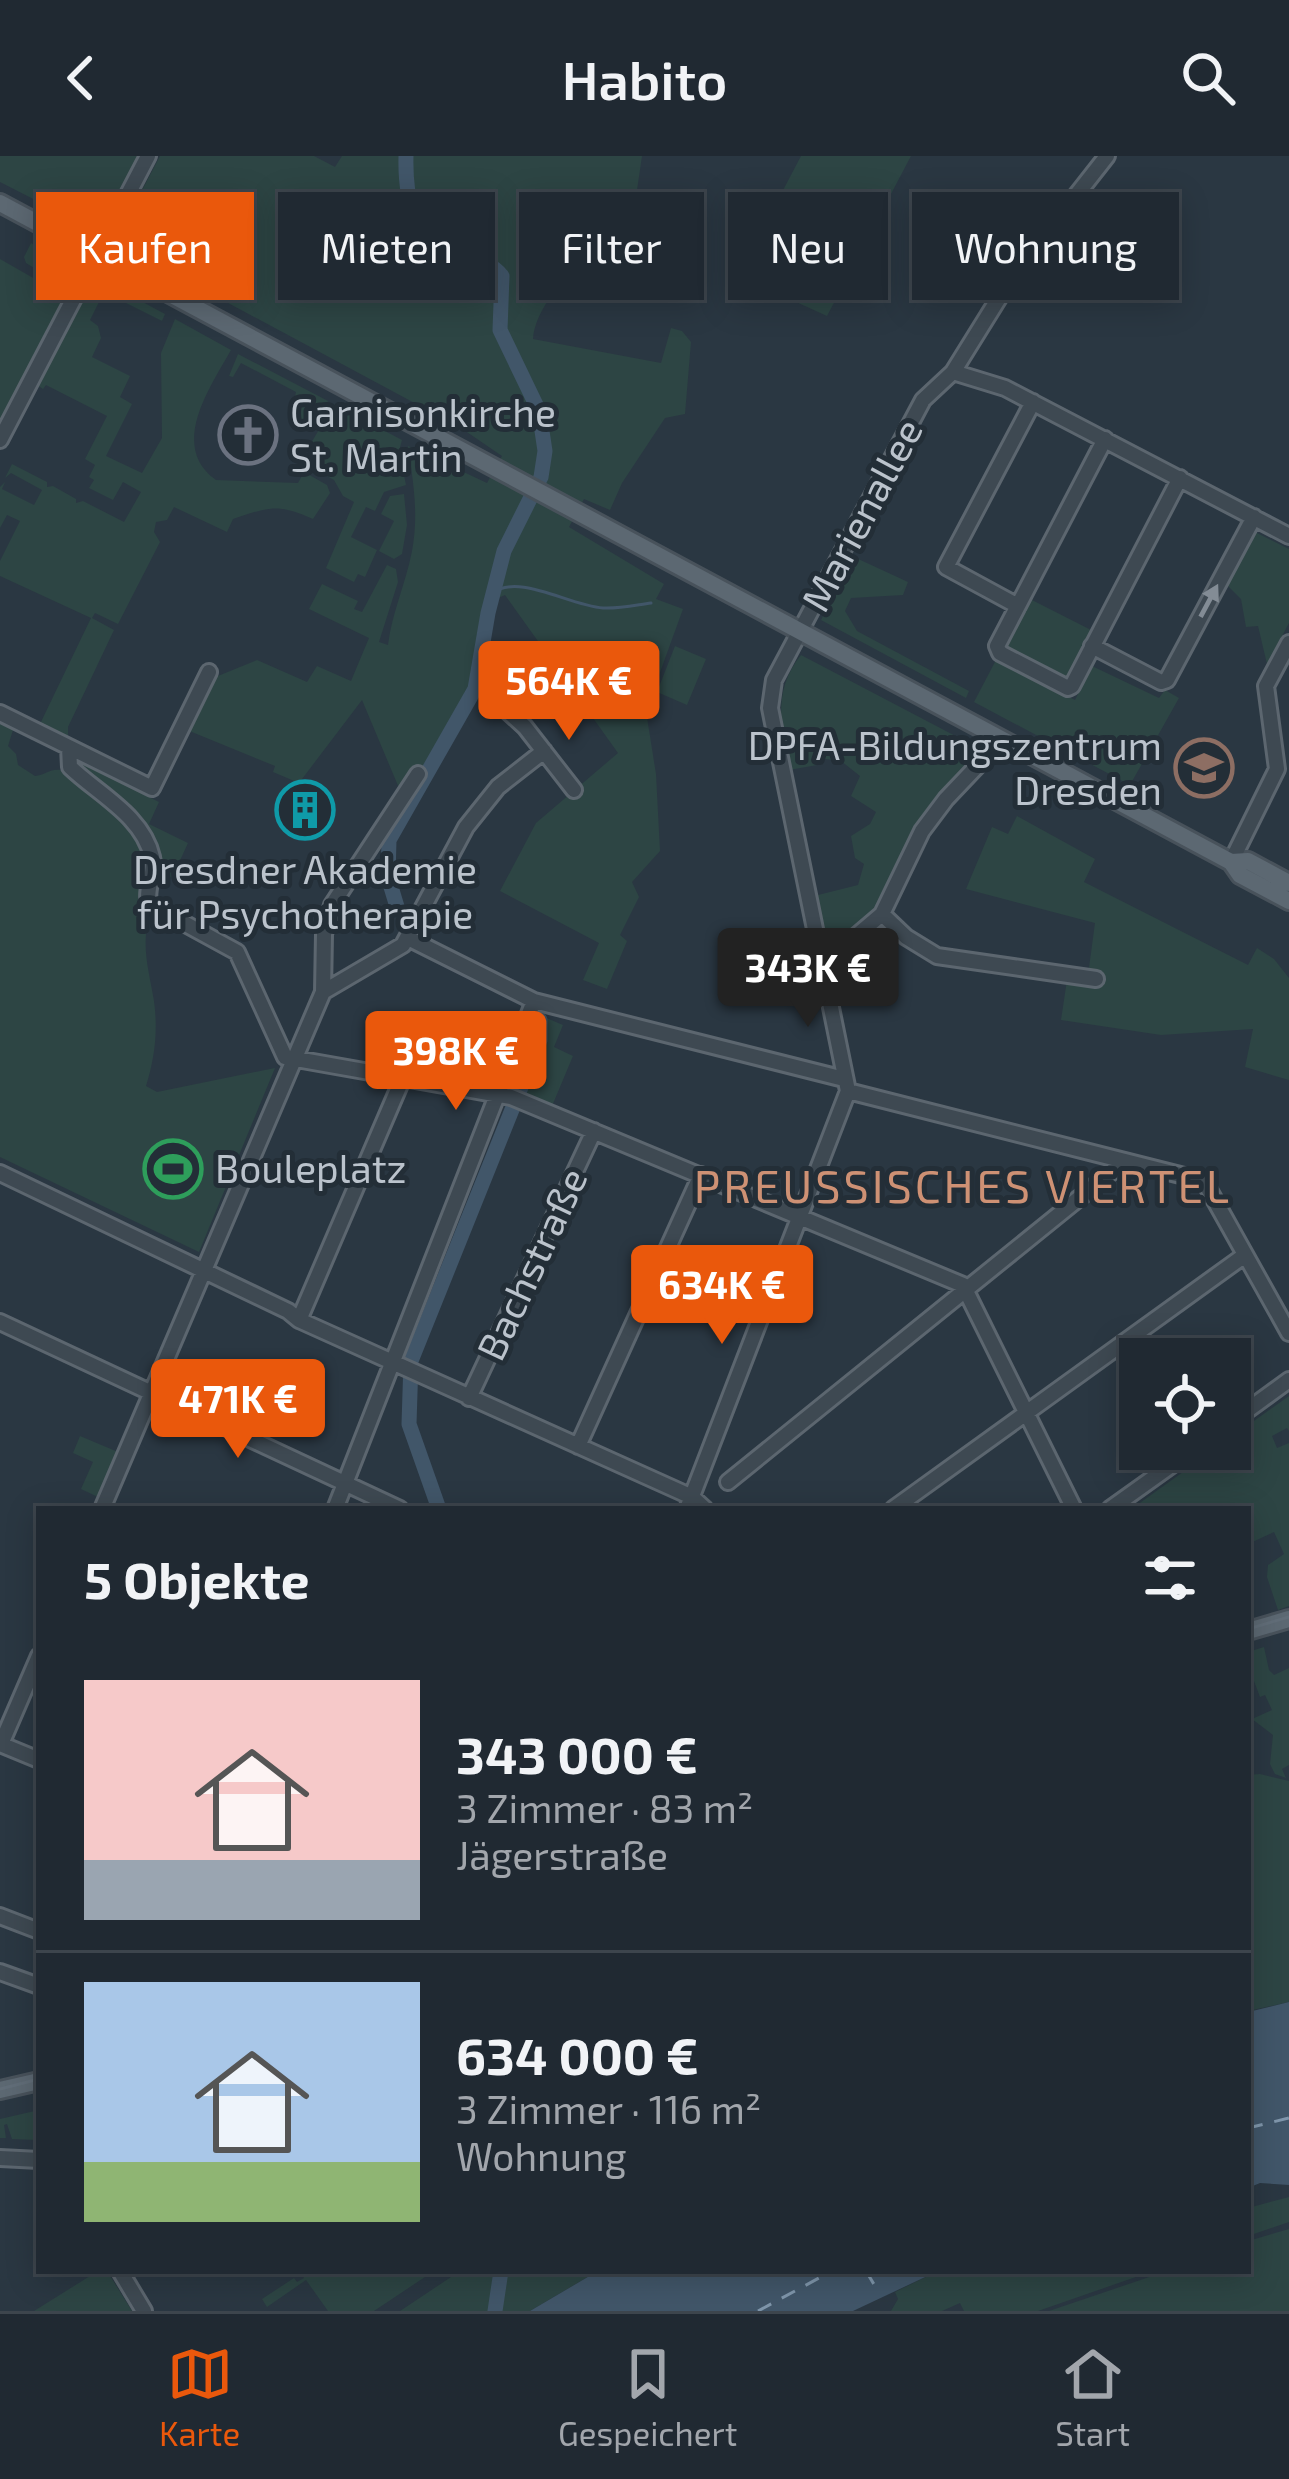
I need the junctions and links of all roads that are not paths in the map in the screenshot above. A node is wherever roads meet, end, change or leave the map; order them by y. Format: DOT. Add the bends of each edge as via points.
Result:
graph roads {
  1 [pos="148,156"];
  2 [pos="1107,156"];
  3 [pos="129,192"];
  4 [pos="0,203"];
  5 [pos="36,222"];
  6 [pos="73,300"];
  7 [pos="182,300"];
  8 [pos="953,372"];
  9 [pos="1033,402"];
  10 [pos="1105,439"];
  11 [pos="0,440"];
  12 [pos="1180,478"];
  13 [pos="1254,517"];
  14 [pos="1289,536"];
  15 [pos="1018,606"];
  16 [pos="795,640"];
  17 [pos="1289,644"];
  18 [pos="1092,646"];
  19 [pos="209,672"];
  20 [pos="493,697"];
  21 [pos="0,713"];
  22 [pos="1003,740"];
  23 [pos="69,747"];
  24 [pos="544,751"];
  25 [pos="418,774"];
  26 [pos="574,790"];
  27 [pos="1231,862"];
  28 [pos="1289,883"];
  29 [pos="1289,902"];
  30 [pos="882,914"];
  31 [pos="408,938"];
  32 [pos="819,957"];
  33 [pos="1096,979"];
  34 [pos="323,992"];
  35 [pos="534,1001"];
  36 [pos="294,1062"];
  37 [pos="402,1080"];
  38 [pos="846,1085"];
  39 [pos="509,1098"];
  40 [pos="594,1131"];
  41 [pos="1125,1161"];
  42 [pos="0,1173"];
  43 [pos="701,1175"];
  44 [pos="799,1214"];
  45 [pos="1245,1255"];
  46 [pos="205,1270"];
  47 [pos="968,1292"];
  48 [pos="299,1320"];
  49 [pos="0,1322"];
  50 [pos="1289,1333"];
  51 [pos="404,1368"];
  52 [pos="1289,1380"];
  53 [pos="152,1395"];
  54 [pos="470,1398"];
  55 [pos="1251,1408"];
  56 [pos="1027,1412"];
  57 [pos="578,1446"];
  58 [pos="1165,1470"];
  59 [pos="345,1482"];
  60 [pos="728,1482"];
  61 [pos="690,1503"];
  62 [pos="104,1506"];
  63 [pos="336,1506"];
  64 [pos="394,1506"];
  65 [pos="897,1506"];
  66 [pos="1073,1506"];
  67 [pos="1115,1506"];
  68 [pos="1289,1619"];
  69 [pos="1251,1630"];
  70 [pos="36,1663"];
  71 [pos="2,1740"];
  72 [pos="36,1758"];
  73 [pos="0,1916"];
  74 [pos="36,1930"];
  75 [pos="0,1972"];
  76 [pos="36,1985"];
  77 [pos="36,2082"];
  78 [pos="0,2090"];
  79 [pos="0,2158"];
  80 [pos="36,2160"];
  81 [pos="121,2274"];
  82 [pos="144,2311"];
  1 -- 3 [label="street"];
  2 -- 8 [label="street, Marienallee" via="1012,277"];
  4 -- 5 [label="main road"];
  6 -- 11 [label="street"];
  7 -- 16 [label="main road"];
  8 -- 9 [label="street"];
  8 -- 16 [label="street, Marienallee" via="923,400"];
  9 -- 10 [label="street"];
  9 -- 15 [label="street" via="946,567"];
  10 -- 12 [label="street"];
  10 -- 15 [label="street"];
  12 -- 13 [label="street"];
  12 -- 18 [label="street"];
  13 -- 14 [label="street"];
  18 -- 13 [label="street, one-way" via="1167,680"];
  15 -- 18 [label="street" via="1000,652 1067,688"];
  16 -- 22 [label="main road" via="820,643"];
  16 -- 32 [label="street, Marienallee" via="770,708"];
  17 -- 27 [label="street" via="1266,686 1277,770"];
  19 -- 23 [label="street" via="152,788"];
  20 -- 24 [label="street"];
  21 -- 23 [label="street"];
  22 -- 27 [label="main road"];
  22 -- 30 [label="street" via="922,831"];
  23 -- 36 [label="street" via="70,767 144,836 154,860 149,904 237,952 282,1055"];
  24 -- 26 [label="street"];
  24 -- 31 [label="street" via="477,813"];
  25 -- 34 [label="street" via="332,905"];
  27 -- 28 [label="main road" via="1248,861"];
  27 -- 29 [label="main road"];
  30 -- 32 [label="street" via="836,954"];
  30 -- 33 [label="street" via="937,956"];
  31 -- 34 [label="street"];
  31 -- 35 [label="street"];
  32 -- 38 [label="street, Marienallee"];
  34 -- 36 [label="street"];
  35 -- 38 [label="street"];
  35 -- 39 [label="street"];
  36 -- 37 [label="street"];
  36 -- 46 [label="street"];
  37 -- 39 [label="street"];
  37 -- 48 [label="street"];
  38 -- 41 [label="street"];
  38 -- 44 [label="street"];
  39 -- 40 [label="street"];
  39 -- 51 [label="street"];
  40 -- 43 [label="street"];
  40 -- 54 [label="street, Bachstraße"];
  41 -- 45 [label="street" via="1204,1181"];
  41 -- 47 [label="street"];
  42 -- 46 [label="street"];
  43 -- 44 [label="street"];
  43 -- 57 [label="street"];
  44 -- 47 [label="street"];
  44 -- 61 [label="street"];
  45 -- 50 [label="street"];
  45 -- 56 [label="street"];
  46 -- 48 [label="street"];
  46 -- 53 [label="street"];
  47 -- 56 [label="street"];
  47 -- 60 [label="street"];
  48 -- 51 [label="street"];
  49 -- 53 [label="street"];
  51 -- 54 [label="street"];
  51 -- 59 [label="street"];
  52 -- 55 [label="street"];
  53 -- 59 [label="street"];
  53 -- 62 [label="street"];
  54 -- 57 [label="street"];
  56 -- 65 [label="street"];
  56 -- 66 [label="street"];
  57 -- 61 [label="street"];
  58 -- 67 [label="street"];
  59 -- 63 [label="street"];
  59 -- 64 [label="street"];
  68 -- 69 [label="main road"];
  70 -- 71 [label="street"];
  71 -- 72 [label="street"];
  73 -- 74 [label="street"];
  75 -- 76 [label="street"];
  77 -- 78 [label="main road"];
  79 -- 80 [label="street"];
  81 -- 82 [label="street"];
}
